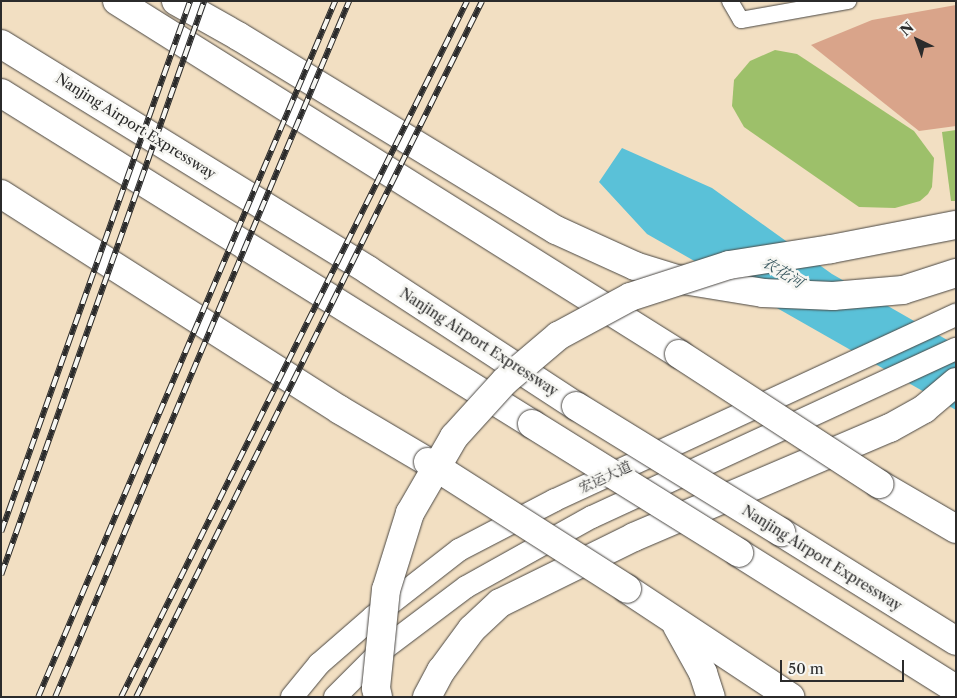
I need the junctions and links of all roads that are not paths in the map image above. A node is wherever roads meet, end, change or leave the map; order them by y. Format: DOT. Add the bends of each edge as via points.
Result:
graph roads {
  1 [pos="117,1"];
  2 [pos="176,1"];
  3 [pos="730,1"];
  4 [pos="848,1"];
  5 [pos="1,44"];
  6 [pos="1,93"];
  7 [pos="1,194"];
  8 [pos="956,225"];
  9 [pos="956,272"];
  10 [pos="956,315"];
  11 [pos="956,348"];
  12 [pos="956,382"];
  13 [pos="956,529"];
  14 [pos="675,622"];
  15 [pos="956,641"];
  16 [pos="956,689"];
  17 [pos="292,697"];
  18 [pos="334,697"];
  19 [pos="378,697"];
  20 [pos="427,697"];
  21 [pos="711,697"];
  22 [pos="790,697"];
  1 -- 13 [label="highway, bridge" via="679,354 879,484"];
  2 -- 9 [label="highway, bridge" via="556,230 635,266 677,279 763,293 833,296 903,290"];
  3 -- 4 [label="street" via="741,20"];
  5 -- 15 [label="highway, Nanjing Airport Expressway, bridge" via="360,265 576,406"];
  6 -- 16 [label="highway, bridge"];
  7 -- 14 [label="highway, bridge" via="340,410 428,462"];
  8 -- 19 [label="highway, bridge" via="831,250 730,265 630,297 558,336 505,381 454,437 410,514 386,590 376,688"];
  10 -- 17 [label="main road, 宏运大道" via="555,500 459,550 415,581 326,658"];
  11 -- 18 [label="main road" via="592,516 466,587 380,651"];
  12 -- 20 [label="highway" via="924,409 890,428 634,537 500,603 472,628"];
  14 -- 21 [label="highway" via="703,673"];
  14 -- 22 [label="highway"];
}
